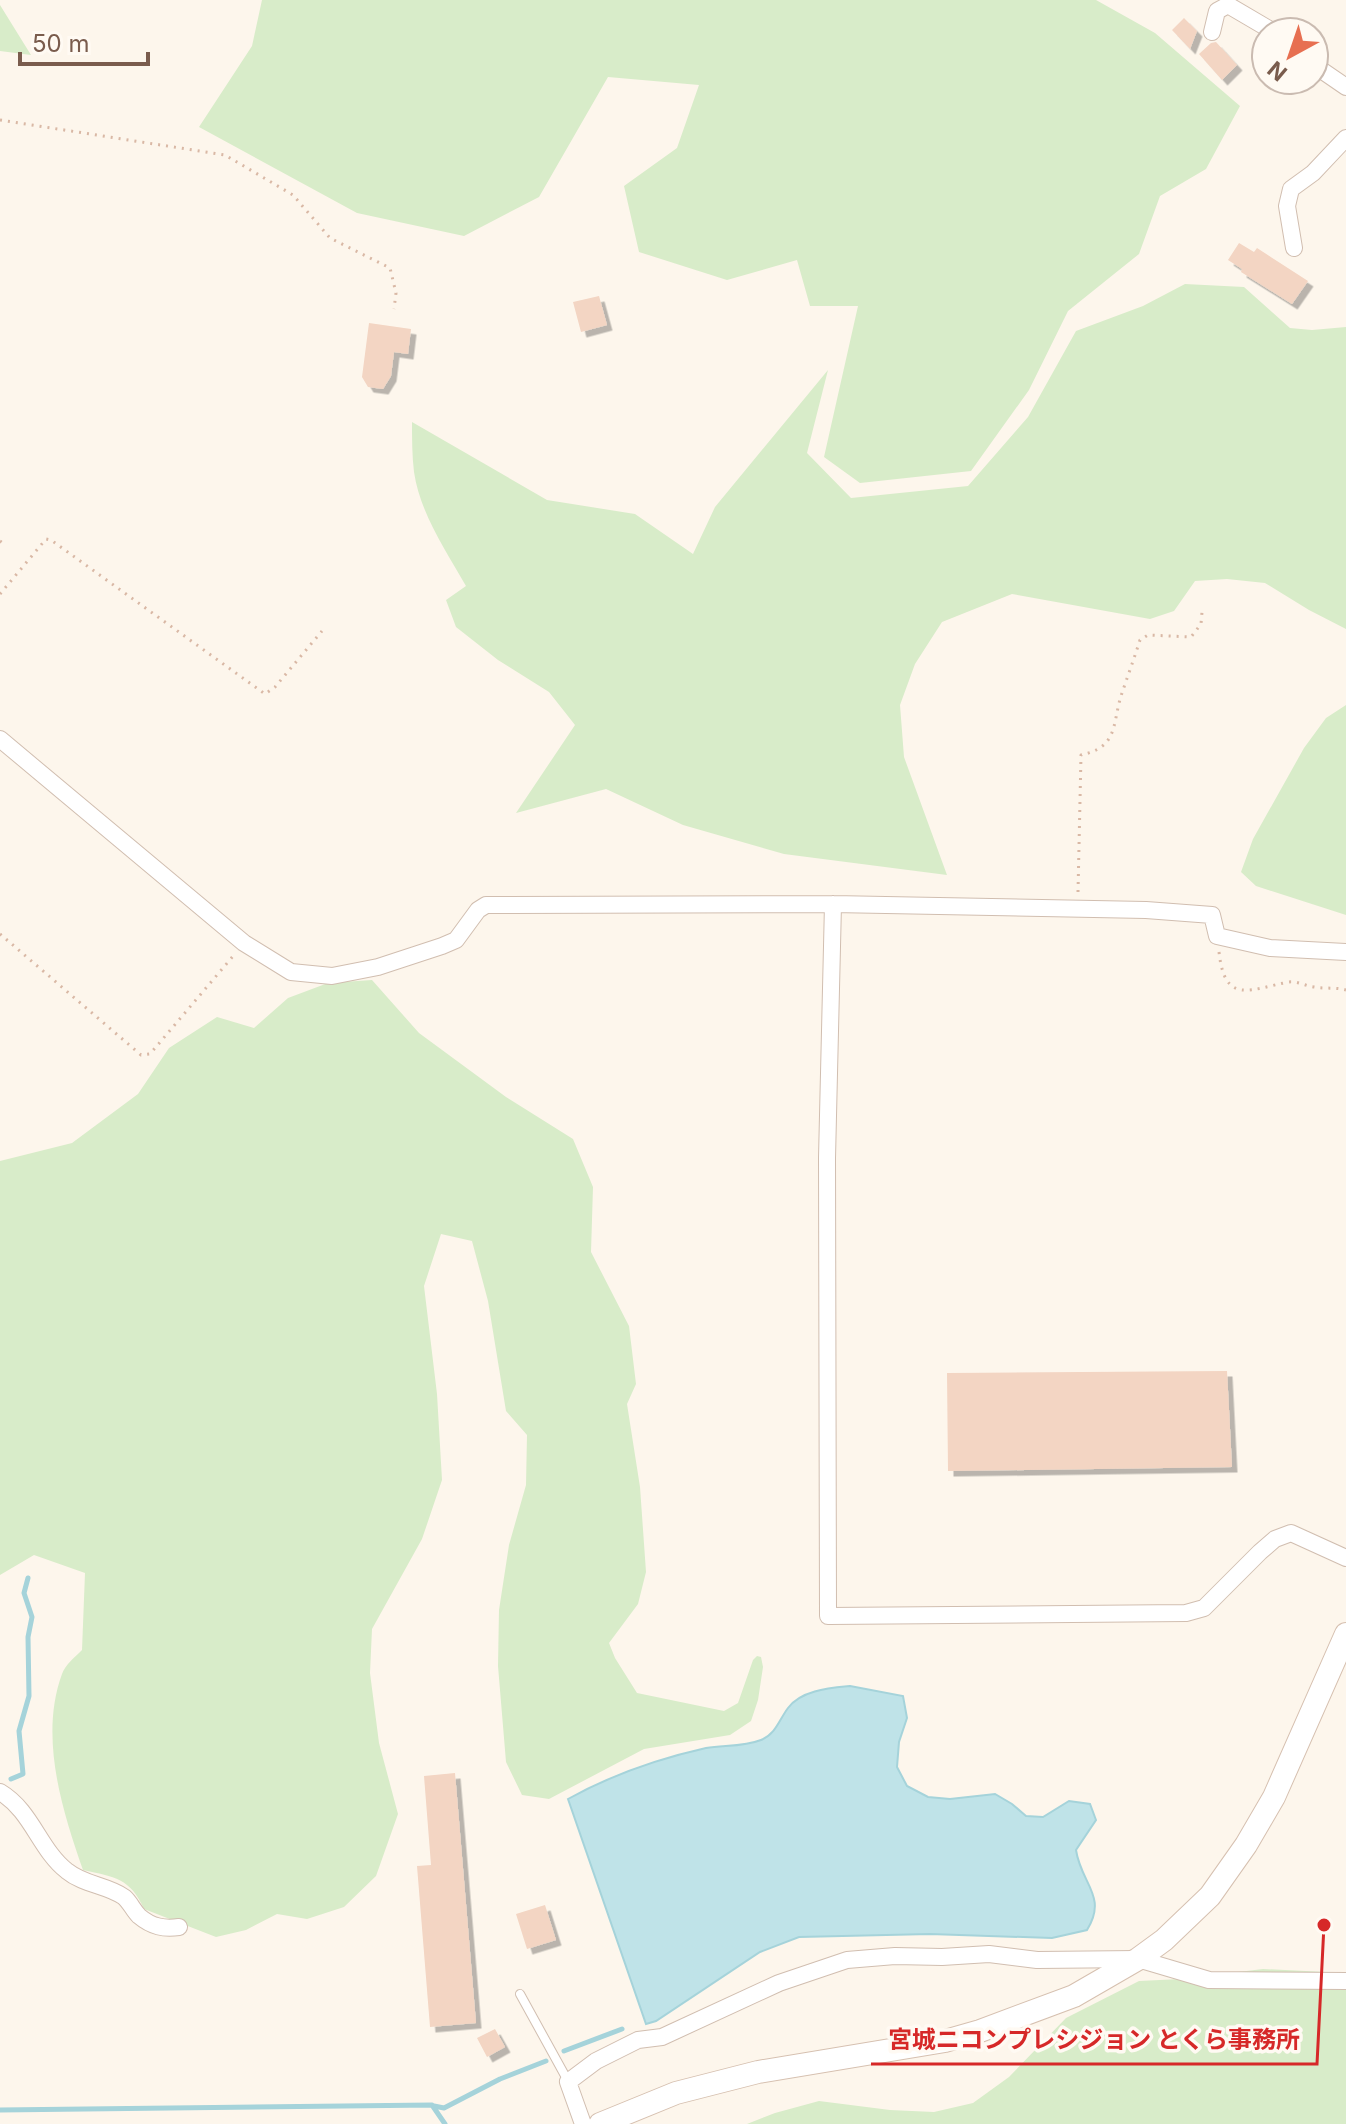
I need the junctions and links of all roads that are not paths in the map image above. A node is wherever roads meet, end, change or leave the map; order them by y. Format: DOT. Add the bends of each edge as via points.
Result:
graph roads {
  1 [pos="1250,18"];
  2 [pos="1212,32"];
  3 [pos="1346,138"];
  4 [pos="1294,248"];
  5 [pos="0,739"];
  6 [pos="833,904"];
  7 [pos="1346,952"];
  8 [pos="1346,1558"];
  9 [pos="1346,1634"];
  10 [pos="0,1792"];
  11 [pos="179,1927"];
  12 [pos="1138,1959"];
  13 [pos="1346,1981"];
  14 [pos="520,1994"];
  15 [pos="568,2082"];
  16 [pos="583,2124"];
  17 [pos="600,2124"];
  1 -- 2 [label="street" via="1228,5 1217,11"];
  3 -- 4 [label="street" via="1291,189 1287,206"];
  5 -- 6 [label="street" via="244,943 291,972 332,976 442,946 456,940 486,905"];
  6 -- 7 [label="street" via="1212,915 1217,936 1270,948"];
  6 -- 8 [label="street" via="827,1158 828,1616 1186,1613 1204,1608 1275,1539 1291,1533"];
  9 -- 12 [label="street" via="1274,1797 1246,1845 1210,1896"];
  10 -- 11 [label="street" via="26,1813 67,1871 127,1899 140,1916 162,1929"];
  12 -- 13 [label="street" via="1209,1980"];
  12 -- 15 [label="street" via="1037,1960 989,1954 847,1960 779,1983 662,2037 638,2040"];
  12 -- 17 [label="street" via="1074,1996 992,2028 945,2041 746,2074 676,2093"];
  14 -- 15 [label="lane"];
  15 -- 16 [label="street"];
}
